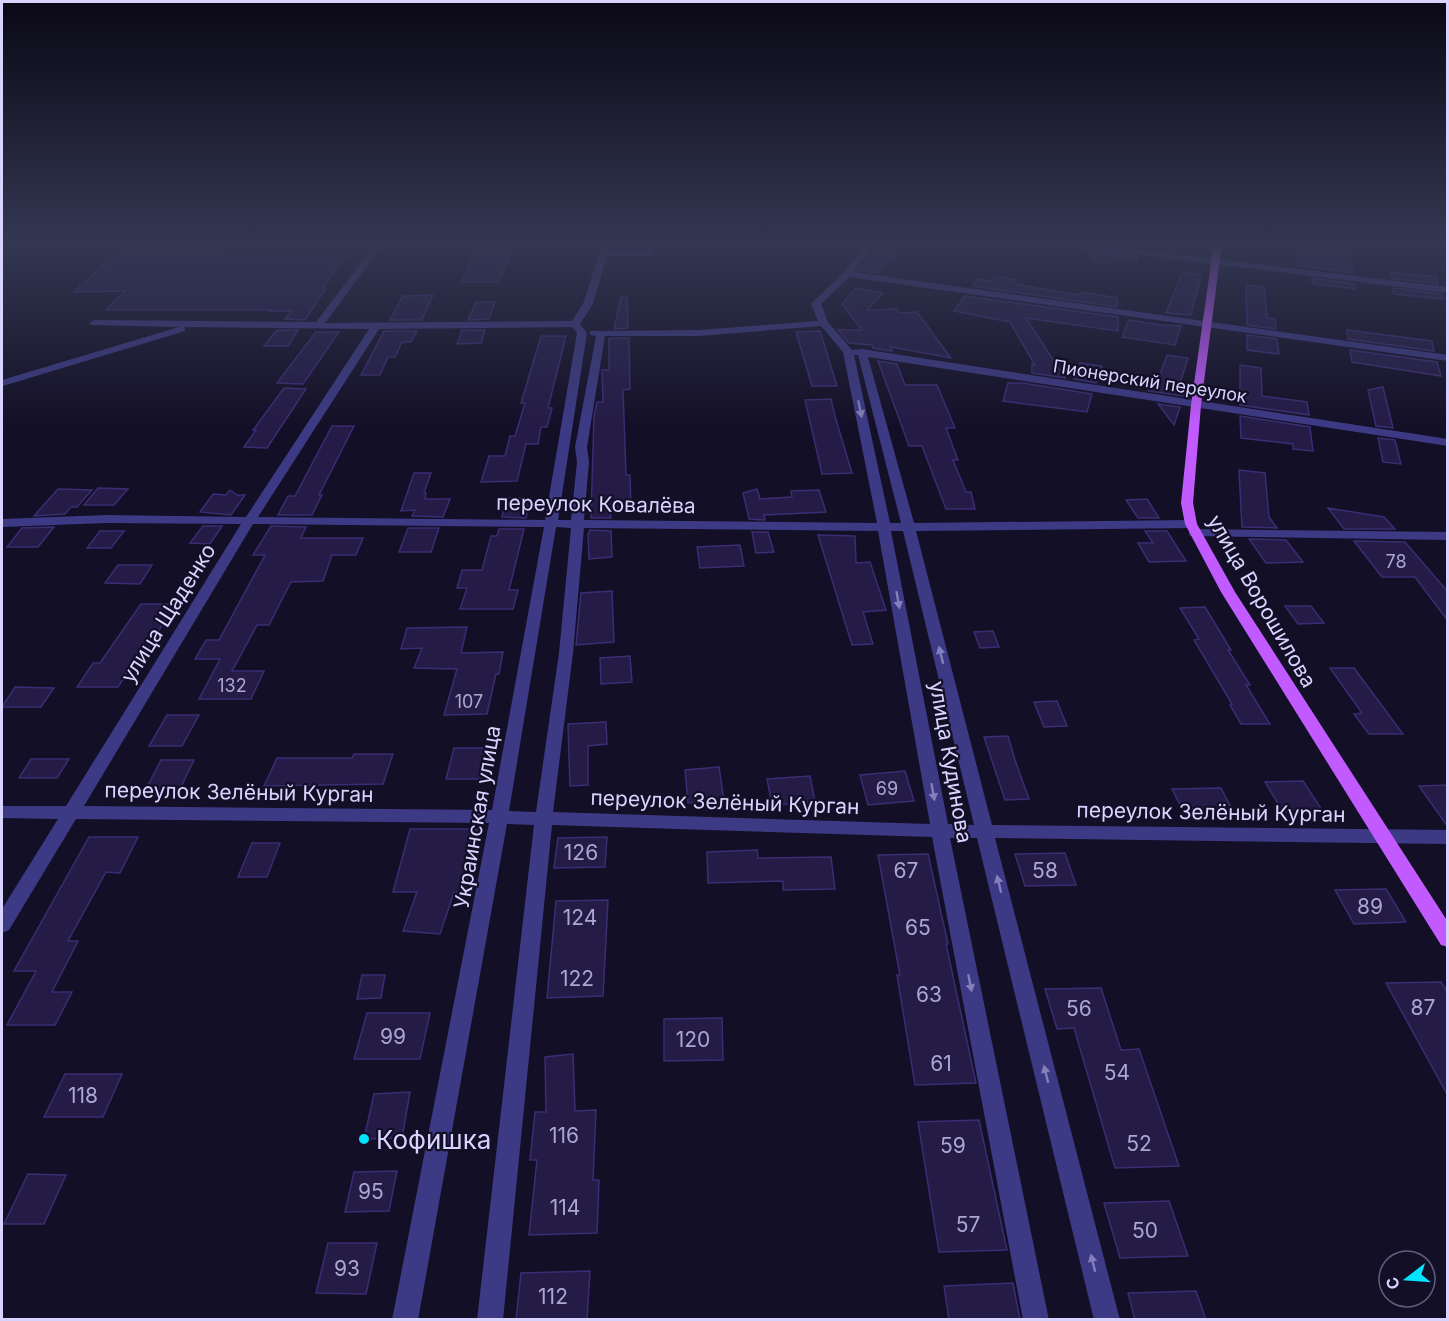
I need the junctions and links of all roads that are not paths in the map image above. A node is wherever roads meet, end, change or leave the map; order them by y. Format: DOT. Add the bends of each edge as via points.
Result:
graph roads {
  1 [pos="335,304"];
  2 [pos="588,304"];
  3 [pos="816,304"];
  4 [pos="1055,304"];
  5 [pos="1208,304"];
  6 [pos="94,323"];
  7 [pos="824,323"];
  8 [pos="197,324"];
  9 [pos="1205,325"];
  10 [pos="318,326"];
  11 [pos="376,326"];
  12 [pos="578,328"];
  13 [pos="601,333"];
  14 [pos="855,352"];
  15 [pos="1448,358"];
  16 [pos="2,383"];
  17 [pos="1196,405"];
  18 [pos="1448,443"];
  19 [pos="249,521"];
  20 [pos="2,523"];
  21 [pos="552,523"];
  22 [pos="579,523"];
  23 [pos="908,525"];
  24 [pos="884,527"];
  25 [pos="1193,529"];
  26 [pos="1448,536"];
  27 [pos="2,812"];
  28 [pos="70,813"];
  29 [pos="500,817"];
  30 [pos="544,818"];
  31 [pos="940,831"];
  32 [pos="985,832"];
  33 [pos="1384,837"];
  34 [pos="1448,837"];
  35 [pos="2,925"];
  36 [pos="1448,939"];
  37 [pos="405,1320"];
  38 [pos="490,1320"];
  39 [pos="1036,1320"];
  40 [pos="1107,1320"];
  1 -- 10 [label="street"];
  2 -- 12 [label="street"];
  3 -- 7 [label="street"];
  4 -- 9 [label="street"];
  5 -- 9 [label="main road, улица Ворошилова"];
  6 -- 8 [label="street"];
  7 -- 13 [label="street" via="699,333"];
  7 -- 14 [label="street, улица Кудинова"];
  8 -- 10 [label="street"];
  8 -- 16 [label="street"];
  9 -- 15 [label="street"];
  9 -- 17 [label="main road, улица Ворошилова"];
  10 -- 11 [label="street"];
  11 -- 12 [label="street"];
  11 -- 19 [label="street, улица Щаденко"];
  12 -- 13 [label="street"];
  12 -- 21 [label="street, Украинская улица"];
  13 -- 22 [label="street" via="581,447"];
  14 -- 17 [label="street, Пионерский переулок"];
  14 -- 23 [label="street, улица Кудинова"];
  14 -- 24 [label="street, улица Кудинова, one-way"];
  17 -- 18 [label="street, Пионерский переулок"];
  17 -- 25 [label="main road, улица Ворошилова" via="1187,503"];
  19 -- 20 [label="street, переулок Ковалёва" via="106,519"];
  19 -- 21 [label="street, переулок Ковалёва"];
  19 -- 28 [label="street, улица Щаденко"];
  21 -- 22 [label="street, переулок Ковалёва"];
  21 -- 29 [label="street, Украинская улица"];
  22 -- 24 [label="street, переулок Ковалёва"];
  22 -- 30 [label="street"];
  23 -- 24 [label="street, переулок Ковалёва"];
  23 -- 25 [label="street, переулок Ковалёва"];
  32 -- 23 [label="street, улица Кудинова, one-way"];
  24 -- 31 [label="street, улица Кудинова, one-way"];
  25 -- 26 [label="street, переулок Ковалёва"];
  25 -- 33 [label="main road, улица Ворошилова" via="1313,729"];
  27 -- 28 [label="street, переулок Зелёный Курган"];
  28 -- 29 [label="street, переулок Зелёный Курган"];
  28 -- 35 [label="street, улица Щаденко"];
  29 -- 30 [label="street, переулок Зелёный Курган"];
  29 -- 37 [label="street, Украинская улица"];
  30 -- 31 [label="street, переулок Зелёный Курган"];
  30 -- 38 [label="street"];
  31 -- 32 [label="street, переулок Зелёный Курган"];
  31 -- 39 [label="street, улица Кудинова, one-way"];
  32 -- 33 [label="street, переулок Зелёный Курган"];
  40 -- 32 [label="street, улица Кудинова, one-way"];
  33 -- 34 [label="street, переулок Зелёный Курган"];
  33 -- 36 [label="main road, улица Ворошилова"];
}
